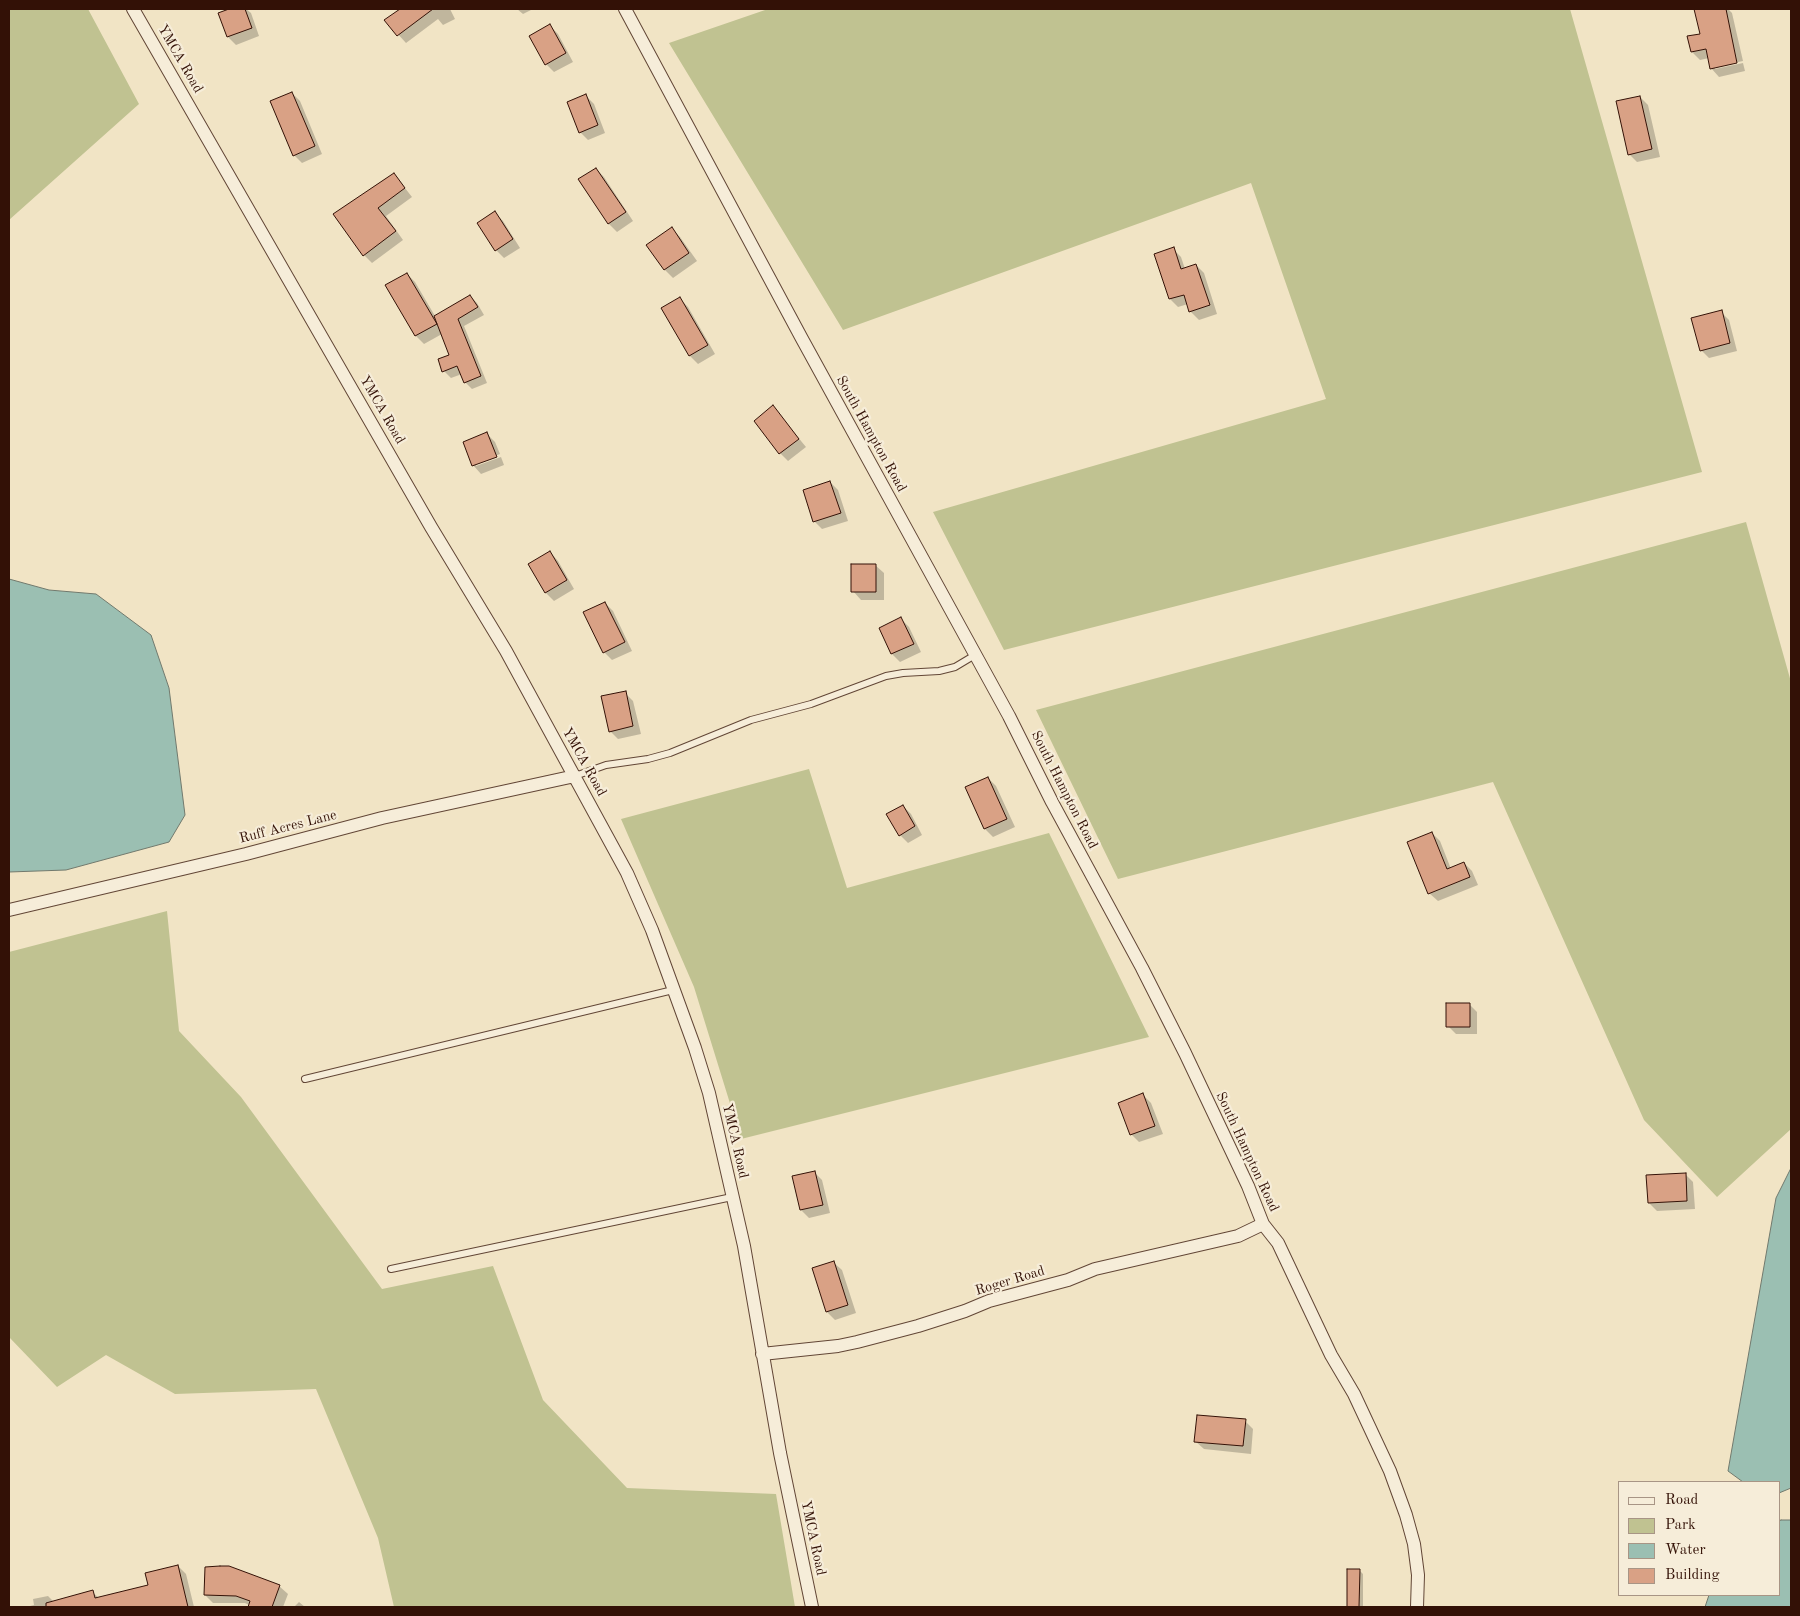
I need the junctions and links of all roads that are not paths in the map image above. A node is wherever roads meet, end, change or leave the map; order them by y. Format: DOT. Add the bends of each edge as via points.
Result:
graph roads {
  1 [pos="134,9"];
  2 [pos="625,9"];
  3 [pos="975,655"];
  4 [pos="575,776"];
  5 [pos="9,910"];
  6 [pos="674,990"];
  7 [pos="305,1079"];
  8 [pos="732,1197"];
  9 [pos="1263,1224"];
  10 [pos="392,1269"];
  11 [pos="762,1354"];
  12 [pos="812,1607"];
  13 [pos="1417,1607"];
  1 -- 4 [label="street, YMCA Road"];
  2 -- 3 [label="street, South Hampton Road"];
  3 -- 4 [label="lane" via="955,667 886,676 811,704 751,720 670,753 606,765"];
  3 -- 9 [label="street, South Hampton Road" via="1185,1053"];
  4 -- 5 [label="street, Ruff Acres Lane" via="382,818"];
  4 -- 6 [label="street, YMCA Road" via="627,873"];
  6 -- 7 [label="lane"];
  6 -- 8 [label="street, YMCA Road" via="709,1093"];
  8 -- 10 [label="lane"];
  8 -- 11 [label="street, YMCA Road" via="744,1246"];
  9 -- 11 [label="street, Roger Road" via="1238,1236 1095,1270 926,1324 857,1342"];
  9 -- 13 [label="street, South Hampton Road" via="1278,1243 1390,1471 1414,1544 1418,1575"];
  11 -- 12 [label="street, YMCA Road"];
}
